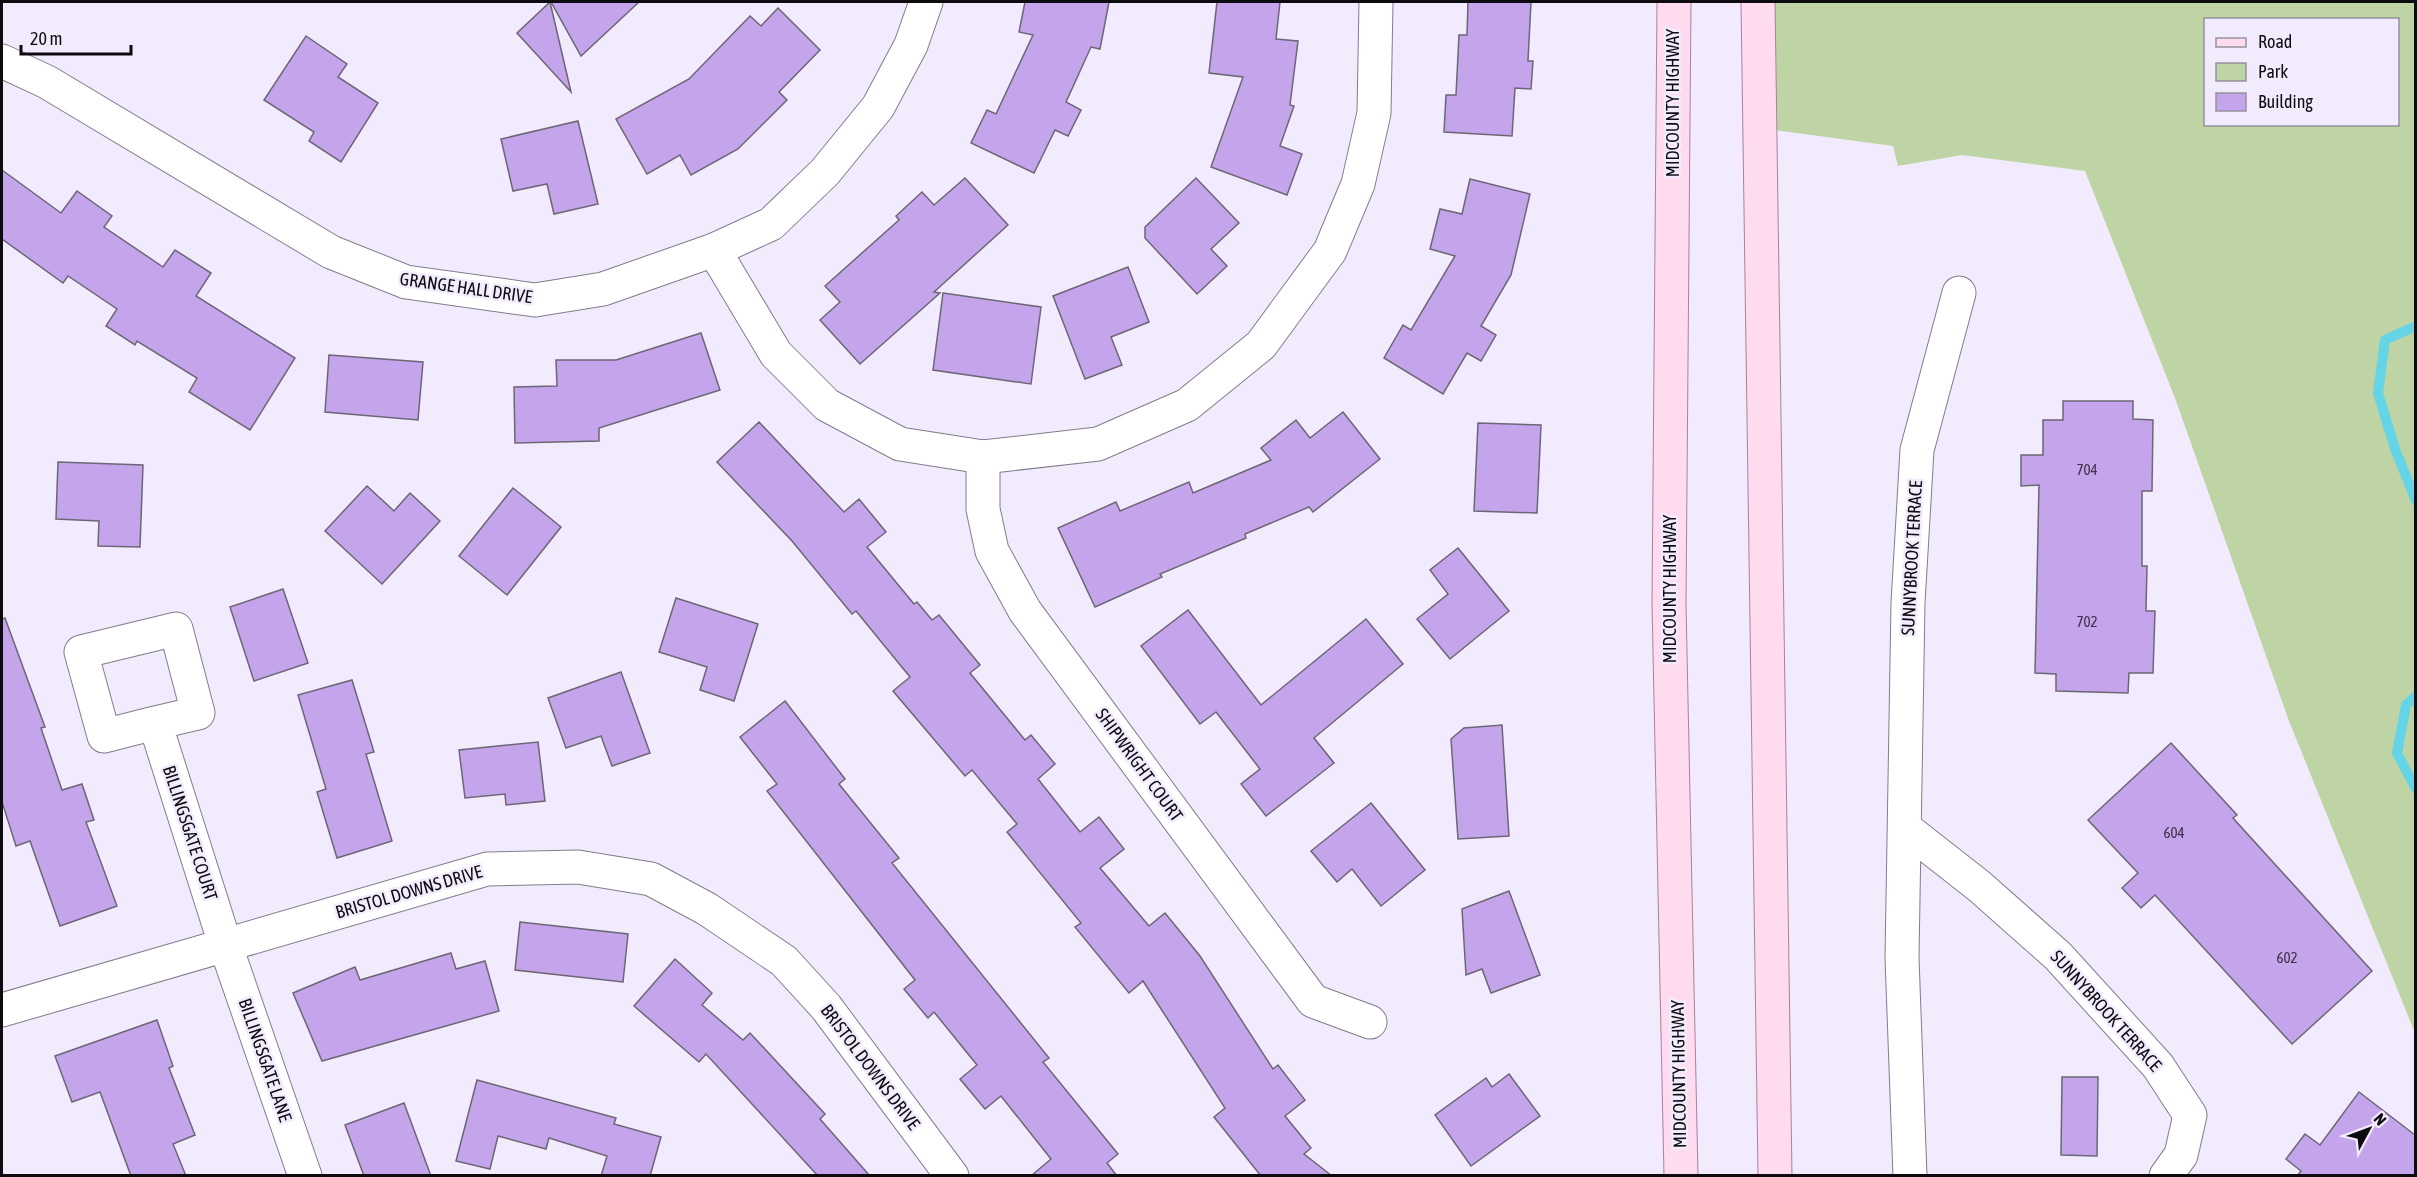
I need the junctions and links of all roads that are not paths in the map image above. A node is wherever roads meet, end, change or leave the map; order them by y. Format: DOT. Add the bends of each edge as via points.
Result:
graph roads {
  1 [pos="926,2"];
  2 [pos="1376,2"];
  3 [pos="1674,2"];
  4 [pos="1758,2"];
  5 [pos="2,61"];
  6 [pos="714,250"];
  7 [pos="1959,293"];
  8 [pos="983,458"];
  9 [pos="155,723"];
  10 [pos="1905,828"];
  11 [pos="225,944"];
  12 [pos="2,1010"];
  13 [pos="1370,1022"];
  14 [pos="306,1176"];
  15 [pos="952,1176"];
  16 [pos="1681,1176"];
  17 [pos="1775,1176"];
  18 [pos="1910,1176"];
  19 [pos="2166,1176"];
  1 -- 6 [label="street, GRANGE HALL DRIVE" via="911,45 878,107 825,172 771,224"];
  2 -- 8 [label="street" via="1374,113 1358,184 1330,251 1261,345 1187,405 1098,444"];
  3 -- 16 [label="main road, MIDCOUNTY HIGHWAY" via="1669,604"];
  4 -- 17 [label="main road"];
  5 -- 6 [label="street, GRANGE HALL DRIVE" via="46,82 330,252 406,282 535,300 603,289"];
  6 -- 8 [label="street" via="776,354 827,405 900,444"];
  7 -- 10 [label="street, SUNNYBROOK TERRACE" via="1917,450 1908,603"];
  8 -- 13 [label="street, SHIPWRIGHT COURT" via="983,509 992,551 1025,611 1313,1001"];
  9 -- 11 [label="street, BILLINGSGATE COURT"];
  10 -- 18 [label="street, SUNNYBROOK TERRACE" via="1902,958"];
  10 -- 19 [label="street, SUNNYBROOK TERRACE" via="2058,956 2158,1066 2190,1115 2181,1155"];
  11 -- 12 [label="street, BRISTOL DOWNS DRIVE"];
  11 -- 14 [label="street, BILLINGSGATE LANE"];
  11 -- 15 [label="street, BRISTOL DOWNS DRIVE" via="487,869 578,867 651,879 707,909 784,961 826,1007"];
}
